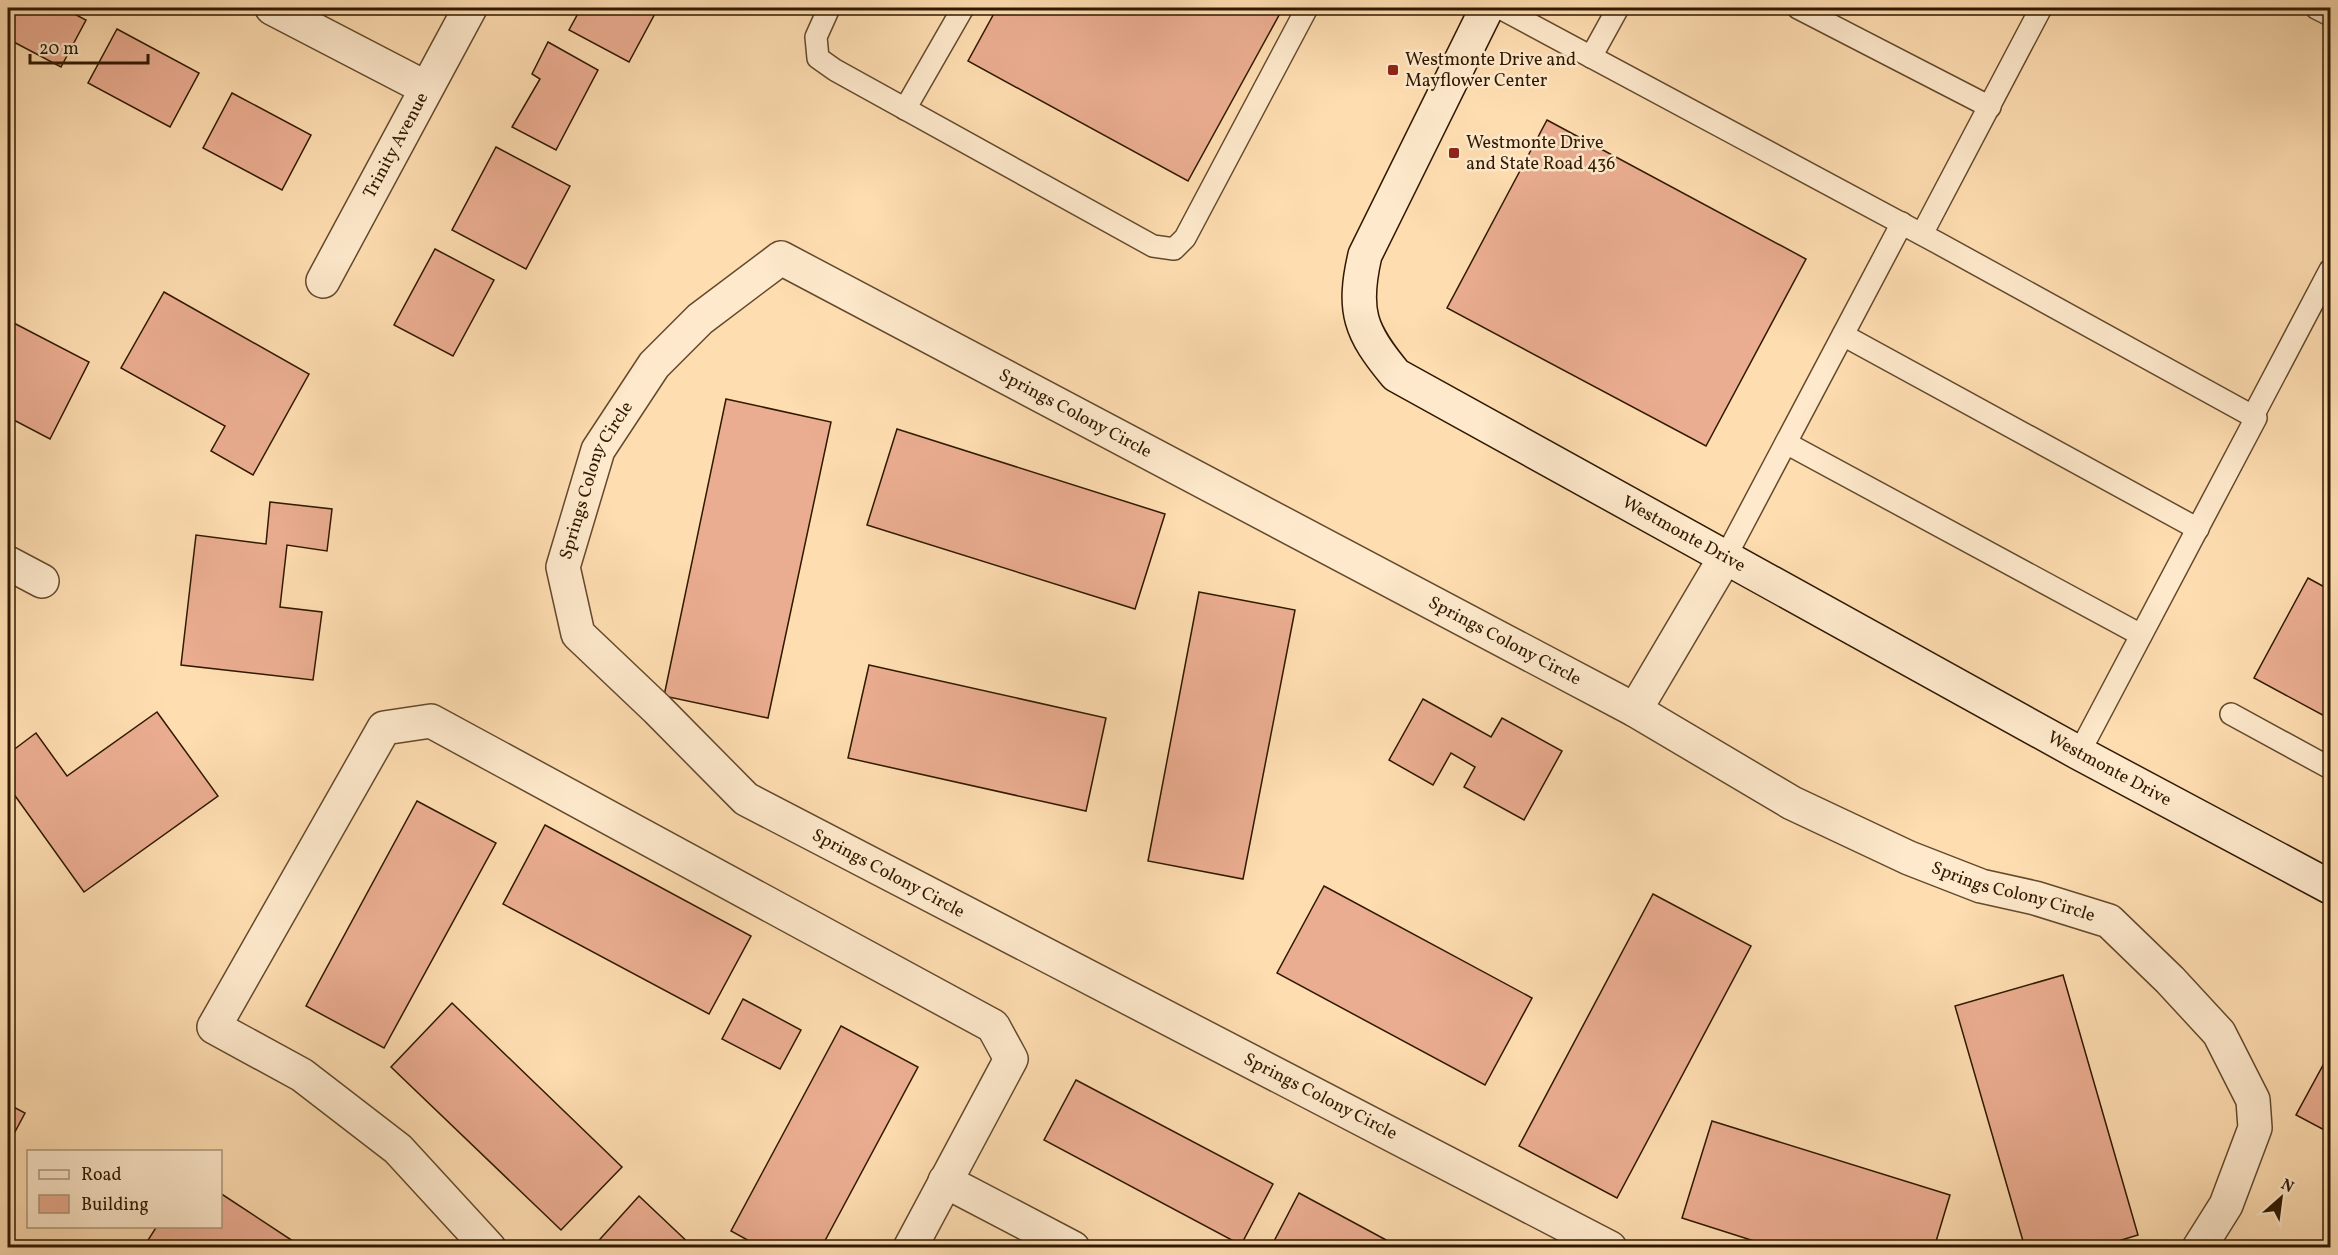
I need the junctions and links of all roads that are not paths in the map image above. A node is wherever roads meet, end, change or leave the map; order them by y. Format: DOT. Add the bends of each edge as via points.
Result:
graph roads {
  1 [pos="272,8"];
  2 [pos="470,8"];
  3 [pos="829,8"];
  4 [pos="963,8"];
  5 [pos="1307,8"];
  6 [pos="1486,8"];
  7 [pos="1500,8"];
  8 [pos="1618,8"];
  9 [pos="1798,8"];
  10 [pos="2041,8"];
  11 [pos="2316,8"];
  12 [pos="2331,15"];
  13 [pos="1591,57"];
  14 [pos="426,88"];
  15 [pos="1990,107"];
  16 [pos="905,109"];
  17 [pos="1902,223"];
  18 [pos="1922,234"];
  19 [pos="2331,270"];
  20 [pos="323,281"];
  21 [pos="1843,335"];
  22 [pos="2253,416"];
  23 [pos="1786,442"];
  24 [pos="2198,529"];
  25 [pos="1726,556"];
  26 [pos="8,562"];
  27 [pos="42,580"];
  28 [pos="2141,635"];
  29 [pos="1635,710"];
  30 [pos="2231,714"];
  31 [pos="2079,753"];
  32 [pos="2331,768"];
  33 [pos="2331,887"];
  34 [pos="945,1181"];
  35 [pos="489,1248"];
  36 [pos="910,1248"];
  37 [pos="1073,1248"];
  38 [pos="1610,1248"];
  39 [pos="2199,1248"];
  1 -- 14 [label="street"];
  2 -- 14 [label="street, Trinity Avenue"];
  3 -- 16 [label="lane" via="816,37 818,58"];
  4 -- 16 [label="lane"];
  5 -- 16 [label="lane" via="1185,238 1174,249 1153,246"];
  6 -- 25 [label="street, Westmonte Drive" via="1365,255 1358,284 1360,318 1373,348 1396,375"];
  7 -- 13 [label="lane"];
  8 -- 13 [label="lane"];
  9 -- 15 [label="lane"];
  10 -- 15 [label="lane"];
  11 -- 12 [label="lane"];
  13 -- 17 [label="lane"];
  14 -- 20 [label="street, Trinity Avenue"];
  15 -- 18 [label="lane"];
  17 -- 18 [label="lane"];
  17 -- 21 [label="lane"];
  18 -- 22 [label="lane"];
  19 -- 22 [label="lane"];
  21 -- 23 [label="lane"];
  21 -- 24 [label="lane"];
  22 -- 24 [label="lane" via="2256,418"];
  23 -- 25 [label="lane"];
  23 -- 28 [label="lane"];
  24 -- 28 [label="lane"];
  25 -- 29 [label="street"];
  25 -- 31 [label="street, Westmonte Drive"];
  26 -- 27 [label="street"];
  28 -- 31 [label="lane"];
  29 -- 38 [label="street, Springs Colony Circle" via="781,258 700,319 654,365 598,450 563,567 578,634 746,799"];
  29 -- 39 [label="street, Springs Colony Circle" via="1792,802 1909,858 1981,886 2109,921 2219,1033 2253,1100 2255,1128 2226,1205"];
  30 -- 32 [label="lane"];
  31 -- 33 [label="street, Westmonte Drive"];
  34 -- 35 [label="street" via="1011,1059 993,1026 431,721 384,728 214,1027 302,1075 398,1149"];
  34 -- 36 [label="street"];
  34 -- 37 [label="street"];
}
